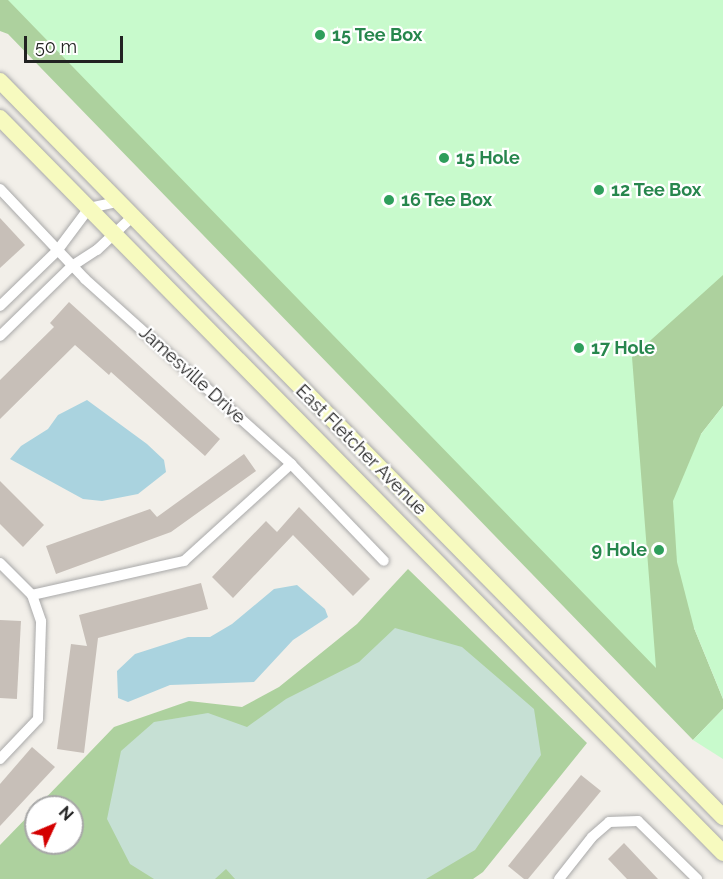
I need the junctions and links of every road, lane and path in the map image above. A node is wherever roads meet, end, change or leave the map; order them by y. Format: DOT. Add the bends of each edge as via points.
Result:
graph roads {
  1 [pos="0,81"];
  2 [pos="0,118"];
  3 [pos="0,189"];
  4 [pos="117,202"];
  5 [pos="89,208"];
  6 [pos="132,217"];
  7 [pos="115,234"];
  8 [pos="57,251"];
  9 [pos="72,266"];
  10 [pos="0,306"];
  11 [pos="0,336"];
  12 [pos="291,465"];
  13 [pos="384,561"];
  14 [pos="0,563"];
  15 [pos="32,595"];
  16 [pos="0,759"];
  17 [pos="723,816"];
  18 [pos="723,853"];
  19 [pos="559,879"];
  20 [pos="697,879"];
  1 -- 4 [label="main road, East Fletcher Avenue"];
  2 -- 5 [label="main road, East Fletcher Avenue"];
  3 -- 8 [label="street, Jamesville Drive"];
  4 -- 5 [label="street"];
  4 -- 6 [label="main road, East Fletcher Avenue"];
  5 -- 7 [label="main road, East Fletcher Avenue"];
  5 -- 8 [label="street"];
  6 -- 7 [label="street"];
  6 -- 17 [label="main road, East Fletcher Avenue"];
  7 -- 9 [label="street"];
  7 -- 18 [label="main road, East Fletcher Avenue"];
  8 -- 9 [label="street, Jamesville Drive"];
  8 -- 10 [label="street"];
  9 -- 11 [label="street"];
  9 -- 12 [label="street, Jamesville Drive"];
  12 -- 13 [label="street, Jamesville Drive"];
  12 -- 15 [label="street" via="184,561"];
  14 -- 15 [label="street"];
  15 -- 16 [label="street" via="41,621 38,719"];
  19 -- 20 [label="street" via="609,822 639,821"];
}
